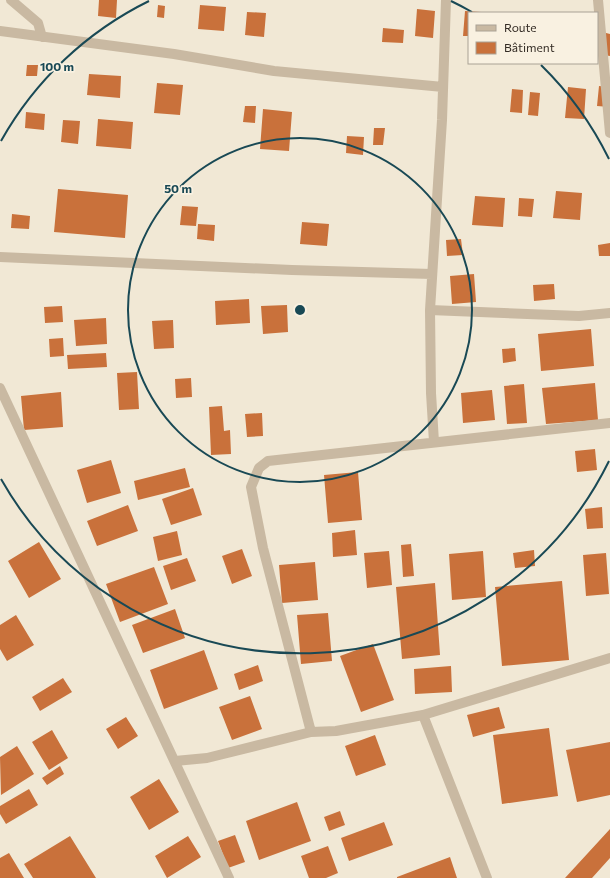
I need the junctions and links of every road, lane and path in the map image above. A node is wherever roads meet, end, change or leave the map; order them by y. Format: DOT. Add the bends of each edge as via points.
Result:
graph roads {
  1 [pos="11,0"];
  2 [pos="446,0"];
  3 [pos="598,0"];
  4 [pos="0,31"];
  5 [pos="42,37"];
  6 [pos="443,87"];
  7 [pos="610,133"];
  8 [pos="0,257"];
  9 [pos="432,274"];
  10 [pos="430,310"];
  11 [pos="610,313"];
  12 [pos="0,388"];
  13 [pos="610,423"];
  14 [pos="434,442"];
  15 [pos="610,658"];
  16 [pos="423,715"];
  17 [pos="311,732"];
  18 [pos="175,761"];
  19 [pos="229,878"];
  20 [pos="487,878"];
  1 -- 5 [label="street" via="38,22"];
  2 -- 6 [label="street"];
  3 -- 7 [label="street"];
  4 -- 5 [label="street"];
  5 -- 6 [label="street" via="174,54 274,71"];
  6 -- 9 [label="street"];
  8 -- 9 [label="street"];
  9 -- 10 [label="street"];
  10 -- 11 [label="street" via="579,316"];
  10 -- 14 [label="street"];
  12 -- 18 [label="street"];
  13 -- 14 [label="street"];
  14 -- 17 [label="street" via="268,461 259,468 251,487 263,548"];
  15 -- 16 [label="street"];
  16 -- 17 [label="street" via="336,731"];
  16 -- 20 [label="street"];
  17 -- 18 [label="street" via="207,758"];
  18 -- 19 [label="street"];
}
